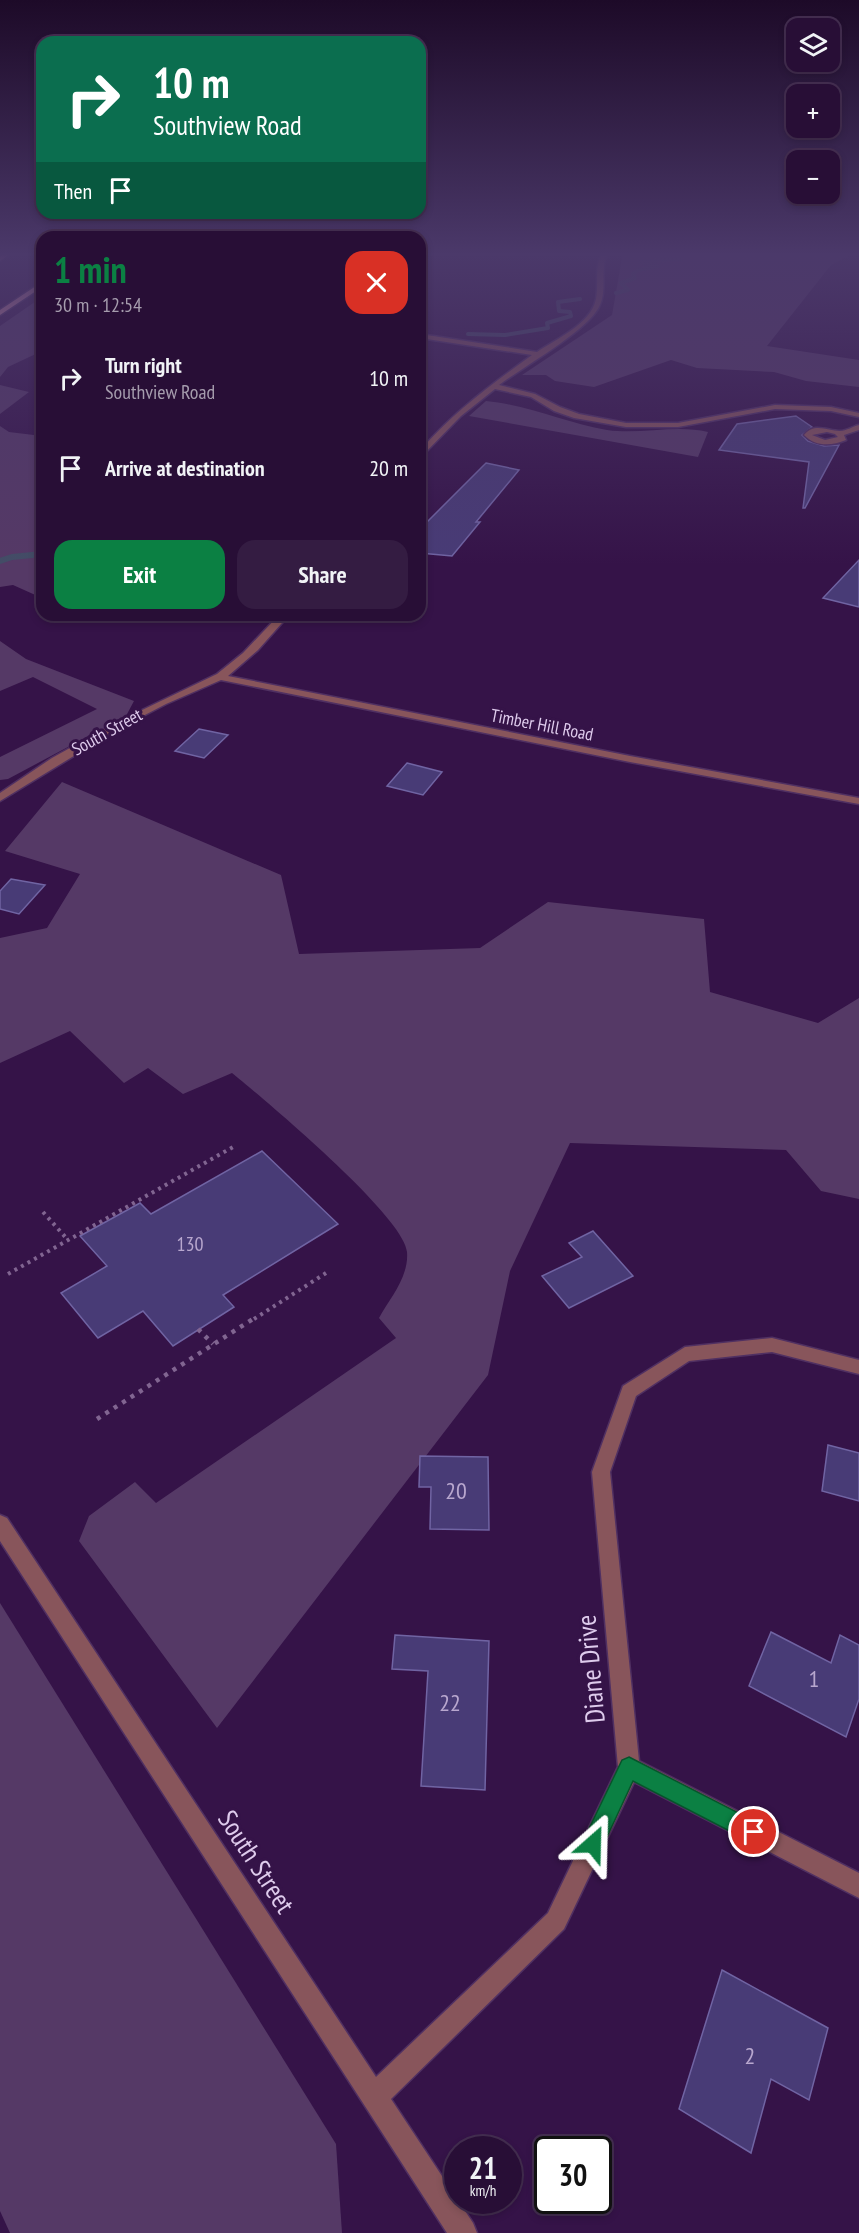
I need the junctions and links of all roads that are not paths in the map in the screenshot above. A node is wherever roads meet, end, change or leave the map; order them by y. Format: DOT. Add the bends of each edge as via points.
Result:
graph roads {
  1 [pos="534,356"];
  2 [pos="493,386"];
  3 [pos="859,415"];
  4 [pos="859,427"];
  5 [pos="841,434"];
  6 [pos="426,448"];
  7 [pos="279,621"];
  8 [pos="220,677"];
  9 [pos="0,798"];
  10 [pos="859,801"];
  11 [pos="859,1367"];
  12 [pos="0,1524"];
  13 [pos="629,1768"];
  14 [pos="859,1886"];
  15 [pos="374,2097"];
  16 [pos="462,2233"];
  1 -- 2 [label="street"];
  2 -- 3 [label="street" via="533,395 576,416 626,425 678,425 775,407 831,409"];
  2 -- 6 [label="street"];
  4 -- 5 [label="street"];
  7 -- 8 [label="street, South Street" via="252,652"];
  8 -- 9 [label="street, South Street" via="177,694 65,754"];
  8 -- 10 [label="street, Timber Hill Road"];
  11 -- 13 [label="street, Diane Drive" via="772,1345 696,1352 685,1354 628,1391 601,1472"];
  12 -- 15 [label="street, South Street"];
  13 -- 14 [label="street"];
  13 -- 15 [label="street" via="556,1921"];
  15 -- 16 [label="street, South Street"];
}
